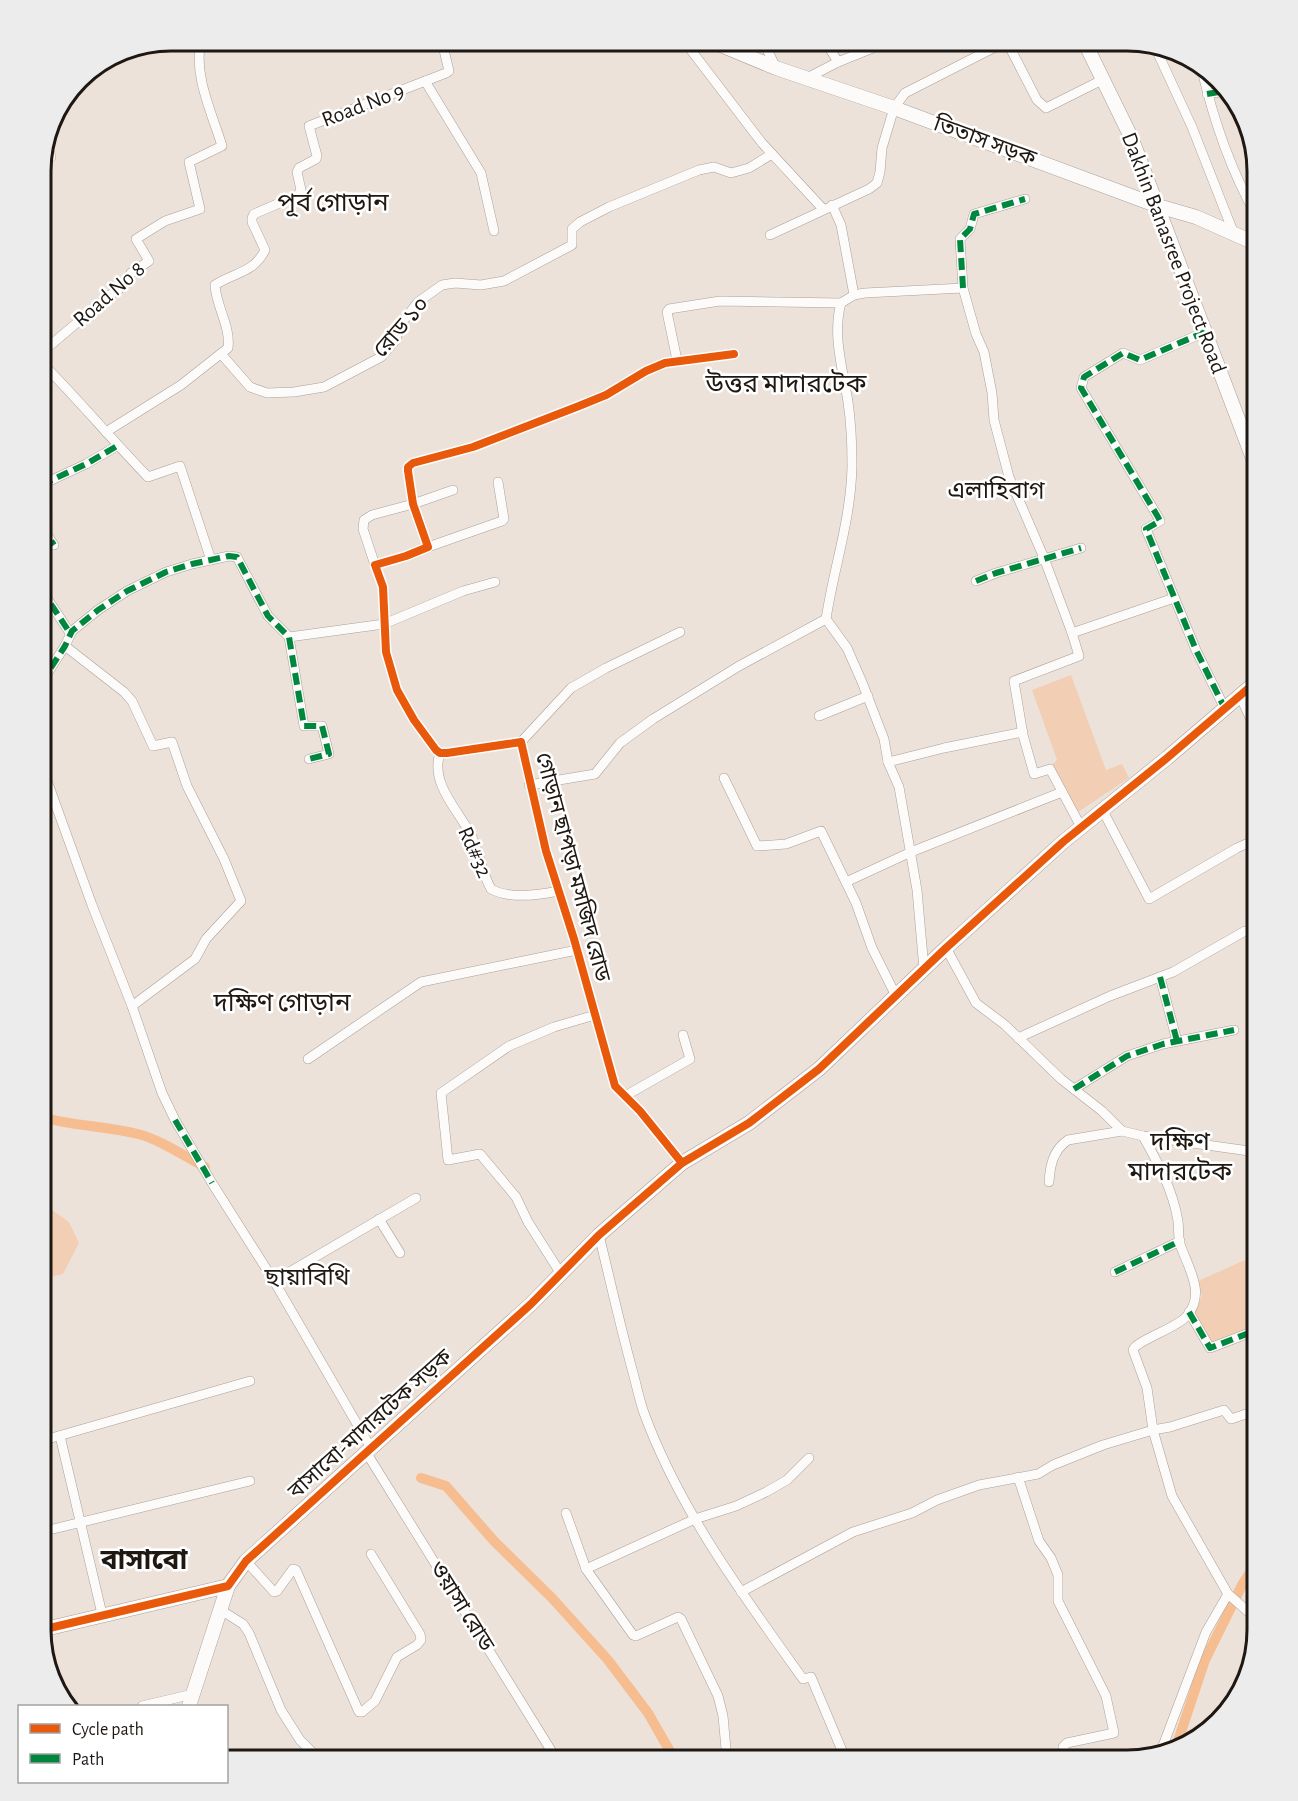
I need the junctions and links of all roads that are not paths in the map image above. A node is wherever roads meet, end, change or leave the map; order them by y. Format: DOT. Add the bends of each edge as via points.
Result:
graph roads {
  1 [pos="198,51"];
  2 [pos="444,51"];
  3 [pos="692,51"];
  4 [pos="735,51"];
  5 [pos="768,51"];
  6 [pos="831,51"];
  7 [pos="865,51"];
  8 [pos="987,51"];
  9 [pos="1012,51"];
  10 [pos="1089,51"];
  11 [pos="1159,55"];
  12 [pos="838,62"];
  13 [pos="776,68"];
  14 [pos="807,78"];
  15 [pos="1204,79"];
  16 [pos="1102,80"];
  17 [pos="425,81"];
  18 [pos="1217,92"];
  19 [pos="1207,94"];
  20 [pos="894,108"];
  21 [pos="772,154"];
  22 [pos="1025,199"];
  23 [pos="1247,200"];
  24 [pos="1158,206"];
  25 [pos="828,207"];
  26 [pos="494,231"];
  27 [pos="1234,234"];
  28 [pos="770,235"];
  29 [pos="1247,240"];
  30 [pos="963,288"];
  31 [pos="854,295"];
  32 [pos="841,303"];
  33 [pos="1205,332"];
  34 [pos="51,345"];
  35 [pos="734,354"];
  36 [pos="222,355"];
  37 [pos="677,360"];
  38 [pos="51,372"];
  39 [pos="106,432"];
  40 [pos="1247,443"];
  41 [pos="117,446"];
  42 [pos="51,480"];
  43 [pos="498,482"];
  44 [pos="453,490"];
  45 [pos="414,504"];
  46 [pos="51,540"];
  47 [pos="54,544"];
  48 [pos="428,547"];
  49 [pos="1081,548"];
  50 [pos="1044,558"];
  51 [pos="211,560"];
  52 [pos="375,565"];
  53 [pos="976,581"];
  54 [pos="495,582"];
  55 [pos="1174,598"];
  56 [pos="51,604"];
  57 [pos="826,619"];
  58 [pos="384,624"];
  59 [pos="680,632"];
  60 [pos="70,633"];
  61 [pos="1072,633"];
  62 [pos="289,637"];
  63 [pos="65,646"];
  64 [pos="51,668"];
  65 [pos="1247,690"];
  66 [pos="868,696"];
  67 [pos="1240,696"];
  68 [pos="1225,709"];
  69 [pos="1247,711"];
  70 [pos="819,716"];
  71 [pos="1023,732"];
  72 [pos="520,742"];
  73 [pos="440,753"];
  74 [pos="309,759"];
  75 [pos="888,762"];
  76 [pos="723,778"];
  77 [pos="529,785"];
  78 [pos="51,791"];
  79 [pos="1062,792"];
  80 [pos="1102,809"];
  81 [pos="1081,827"];
  82 [pos="1247,844"];
  83 [pos="910,852"];
  84 [pos="846,882"];
  85 [pos="558,891"];
  86 [pos="1245,931"];
  87 [pos="946,948"];
  88 [pos="577,950"];
  89 [pos="924,969"];
  90 [pos="1160,977"];
  91 [pos="896,996"];
  92 [pos="132,1006"];
  93 [pos="595,1015"];
  94 [pos="1234,1030"];
  95 [pos="683,1035"];
  96 [pos="1018,1038"];
  97 [pos="1177,1041"];
  98 [pos="308,1059"];
  99 [pos="1074,1089"];
  100 [pos="625,1096"];
  101 [pos="1122,1131"];
  102 [pos="1143,1136"];
  103 [pos="1247,1151"];
  104 [pos="682,1163"];
  105 [pos="1049,1182"];
  106 [pos="416,1198"];
  107 [pos="379,1220"];
  108 [pos="599,1235"];
  109 [pos="1180,1241"];
  110 [pos="400,1253"];
  111 [pos="1114,1272"];
  112 [pos="561,1275"];
  113 [pos="274,1281"];
  114 [pos="1189,1312"];
  115 [pos="1247,1334"];
  116 [pos="250,1381"];
  117 [pos="1247,1414"];
  118 [pos="1153,1430"];
  119 [pos="60,1436"];
  120 [pos="51,1438"];
  121 [pos="368,1450"];
  122 [pos="809,1458"];
  123 [pos="1018,1478"];
  124 [pos="250,1481"];
  125 [pos="566,1512"];
  126 [pos="694,1519"];
  127 [pos="81,1522"];
  128 [pos="51,1529"];
  129 [pos="371,1554"];
  130 [pos="246,1561"];
  131 [pos="586,1569"];
  132 [pos="228,1586"];
  133 [pos="741,1592"];
  134 [pos="1230,1596"];
  135 [pos="219,1609"];
  136 [pos="1247,1611"];
  137 [pos="102,1614"];
  138 [pos="51,1627"];
  139 [pos="191,1701"];
  140 [pos="158,1705"];
  141 [pos="1164,1744"];
  142 [pos="310,1750"];
  143 [pos="549,1750"];
  144 [pos="726,1750"];
  145 [pos="842,1750"];
  146 [pos="1064,1750"];
  1 -- 34 [label="street, Road No 8" via="200,76 222,146 189,162 200,209 165,221 136,239 149,261"];
  2 -- 17 [label="street, Road No 9" via="449,71"];
  3 -- 21 [label="street"];
  4 -- 13 [label="street, তিতাস সড়ক"];
  5 -- 13 [label="street"];
  6 -- 12 [label="street"];
  7 -- 12 [label="street"];
  8 -- 20 [label="street" via="905,93"];
  9 -- 16 [label="street" via="1042,106"];
  10 -- 16 [label="street, Dakhin Banasree Project Road"];
  11 -- 27 [label="street"];
  12 -- 14 [label="street"];
  13 -- 14 [label="street, তিতাস সড়ক"];
  14 -- 20 [label="street, তিতাস সড়ক"];
  15 -- 19 [label="street"];
  16 -- 24 [label="street, Dakhin Banasree Project Road" via="1131,137"];
  17 -- 26 [label="street" via="481,172"];
  17 -- 36 [label="street, Road No 9" via="309,126 317,156 297,171 301,190 298,195 252,218 265,250 262,256 252,268 214,285 229,343"];
  18 -- 19 [label="street"];
  19 -- 23 [label="street"];
  20 -- 24 [label="street, তিতাস সড়ক"];
  20 -- 25 [label="street" via="877,183"];
  21 -- 25 [label="street"];
  21 -- 36 [label="street, রোড ১০" via="749,168 731,173 714,167 699,170 609,207 572,229 572,245 504,281 442,285 418,302 381,357 324,387 267,393 250,387"];
  22 -- 30 [label="street" via="974,214 970,229 960,239"];
  24 -- 27 [label="street, তিতাস সড়ক"];
  24 -- 33 [label="street, Dakhin Banasree Project Road"];
  25 -- 28 [label="street"];
  25 -- 31 [label="street" via="842,225"];
  27 -- 29 [label="street, তিতাস সড়ক"];
  30 -- 31 [label="street"];
  30 -- 50 [label="street" via="984,352 1006,467"];
  31 -- 32 [label="street"];
  32 -- 37 [label="street" via="720,301 669,309"];
  32 -- 57 [label="street" via="838,336 852,465 842,552 832,580"];
  33 -- 40 [label="street, Dakhin Banasree Project Road"];
  33 -- 55 [label="street" via="1140,360 1123,353 1084,377 1081,388 1158,517 1160,522 1146,528"];
  35 -- 37 [label="street"];
  36 -- 39 [label="street"];
  37 -- 45 [label="street" via="646,371 579,406 473,447 413,463 408,471"];
  38 -- 39 [label="street"];
  39 -- 41 [label="street"];
  41 -- 42 [label="street"];
  41 -- 51 [label="street" via="148,477 180,466"];
  43 -- 48 [label="street" via="502,521"];
  44 -- 45 [label="street"];
  45 -- 48 [label="street"];
  45 -- 52 [label="street" via="364,520 363,529"];
  46 -- 47 [label="street"];
  48 -- 52 [label="street"];
  49 -- 50 [label="street"];
  50 -- 53 [label="street"];
  50 -- 61 [label="street"];
  51 -- 60 [label="street" via="166,572 127,591"];
  51 -- 62 [label="street" via="237,558 268,616"];
  52 -- 58 [label="street" via="383,587"];
  54 -- 58 [label="street"];
  55 -- 61 [label="street"];
  55 -- 68 [label="street"];
  56 -- 60 [label="street"];
  57 -- 66 [label="street" via="847,648"];
  57 -- 77 [label="street" via="653,719 620,743 595,774"];
  58 -- 62 [label="street"];
  58 -- 73 [label="street" via="386,652 397,690"];
  59 -- 72 [label="street" via="571,688"];
  60 -- 63 [label="street"];
  61 -- 71 [label="street" via="1079,656 1014,681"];
  62 -- 74 [label="street" via="304,726 321,726 329,754"];
  63 -- 64 [label="street"];
  63 -- 92 [label="street" via="132,701 153,746 172,742 187,786 241,901 206,939 195,959"];
  65 -- 67 [label="street, বাসাবো-মাদারটেক সড়ক"];
  66 -- 70 [label="street"];
  66 -- 75 [label="street"];
  67 -- 68 [label="street, বাসাবো-মাদারটেক সড়ক"];
  67 -- 69 [label="street"];
  68 -- 80 [label="street, বাসাবো-মাদারটেক সড়ক"];
  71 -- 75 [label="street"];
  71 -- 79 [label="street" via="1034,774 1050,769"];
  72 -- 73 [label="street, গোড়ান ছাপড়া মসজিদ রোড"];
  72 -- 77 [label="street, গোড়ান ছাপড়া মসজিদ রোড"];
  73 -- 85 [label="street, Rd#32" via="437,764 446,794 469,831 491,889 532,895"];
  75 -- 83 [label="street" via="899,787"];
  76 -- 84 [label="street" via="757,846 786,844 821,831"];
  77 -- 85 [label="street, গোড়ান ছাপড়া মসজিদ রোড"];
  78 -- 92 [label="street, ওয়াসা রোড"];
  79 -- 81 [label="street"];
  79 -- 83 [label="street"];
  80 -- 81 [label="street, বাসাবো-মাদারটেক সড়ক"];
  80 -- 82 [label="street" via="1149,899"];
  81 -- 87 [label="street, বাসাবো-মাদারটেক সড়ক"];
  83 -- 84 [label="street"];
  83 -- 89 [label="street"];
  84 -- 91 [label="street"];
  85 -- 88 [label="street, গোড়ান ছাপড়া মসজিদ রোড"];
  86 -- 90 [label="street"];
  87 -- 89 [label="street, বাসাবো-মাদারটেক সড়ক"];
  87 -- 96 [label="street" via="976,1003"];
  88 -- 93 [label="street, গোড়ান ছাপড়া মসজিদ রোড"];
  88 -- 98 [label="street" via="421,982"];
  89 -- 91 [label="street, বাসাবো-মাদারটেক সড়ক"];
  90 -- 96 [label="street"];
  90 -- 97 [label="street"];
  91 -- 104 [label="street, বাসাবো-মাদারটেক সড়ক" via="819,1069 749,1123"];
  92 -- 113 [label="street, ওয়াসা রোড" via="175,1120"];
  93 -- 100 [label="street, গোড়ান ছাপড়া মসজিদ রোড" via="615,1086"];
  93 -- 112 [label="street" via="509,1046 441,1093 448,1160 480,1154 516,1197"];
  94 -- 97 [label="street"];
  95 -- 100 [label="street" via="690,1059"];
  96 -- 99 [label="street"];
  97 -- 99 [label="street" via="1128,1056"];
  99 -- 101 [label="street"];
  100 -- 104 [label="street, গোড়ান ছাপড়া মসজিদ রোড"];
  101 -- 102 [label="street"];
  101 -- 105 [label="street" via="1062,1144 1050,1165"];
  102 -- 103 [label="street"];
  102 -- 109 [label="street" via="1167,1182"];
  104 -- 108 [label="street, বাসাবো-মাদারটেক সড়ক"];
  106 -- 107 [label="street"];
  107 -- 110 [label="street"];
  107 -- 113 [label="street"];
  108 -- 112 [label="street, বাসাবো-মাদারটেক সড়ক"];
  108 -- 126 [label="street" via="644,1412"];
  109 -- 111 [label="street"];
  109 -- 114 [label="street" via="1196,1284 1195,1303"];
  112 -- 121 [label="street, বাসাবো-মাদারটেক সড়ক"];
  113 -- 121 [label="street, ওয়াসা রোড"];
  114 -- 115 [label="street" via="1210,1348"];
  114 -- 118 [label="street" via="1157,1336 1133,1347 1147,1389"];
  116 -- 119 [label="street"];
  117 -- 118 [label="street" via="1231,1419 1224,1410"];
  118 -- 123 [label="street"];
  118 -- 134 [label="street" via="1172,1496"];
  119 -- 120 [label="street"];
  119 -- 127 [label="street"];
  121 -- 130 [label="street, বাসাবো-মাদারটেক সড়ক"];
  121 -- 143 [label="street, ওয়াসা রোড"];
  122 -- 126 [label="street" via="766,1492"];
  123 -- 133 [label="street" via="979,1485 853,1532"];
  123 -- 146 [label="street" via="1039,1540 1058,1575 1059,1601 1106,1696 1114,1733 1067,1743"];
  124 -- 127 [label="street"];
  125 -- 131 [label="street"];
  126 -- 131 [label="street"];
  126 -- 133 [label="street"];
  127 -- 128 [label="street"];
  127 -- 137 [label="street"];
  129 -- 130 [label="street" via="421,1640 397,1657 375,1701 362,1712 358,1712 296,1570 274,1592"];
  130 -- 132 [label="street, বাসাবো-মাদারটেক সড়ক"];
  131 -- 144 [label="street" via="634,1636 681,1619 718,1696"];
  132 -- 135 [label="street, বাসাবো-মাদারটেক সড়ক"];
  132 -- 137 [label="street"];
  133 -- 145 [label="street" via="803,1679 811,1677"];
  134 -- 136 [label="street"];
  134 -- 141 [label="street" via="1206,1632"];
  135 -- 139 [label="street, বাসাবো-মাদারটেক সড়ক"];
  135 -- 142 [label="street" via="243,1623 281,1710"];
  137 -- 138 [label="street"];
  139 -- 140 [label="street"];
}
